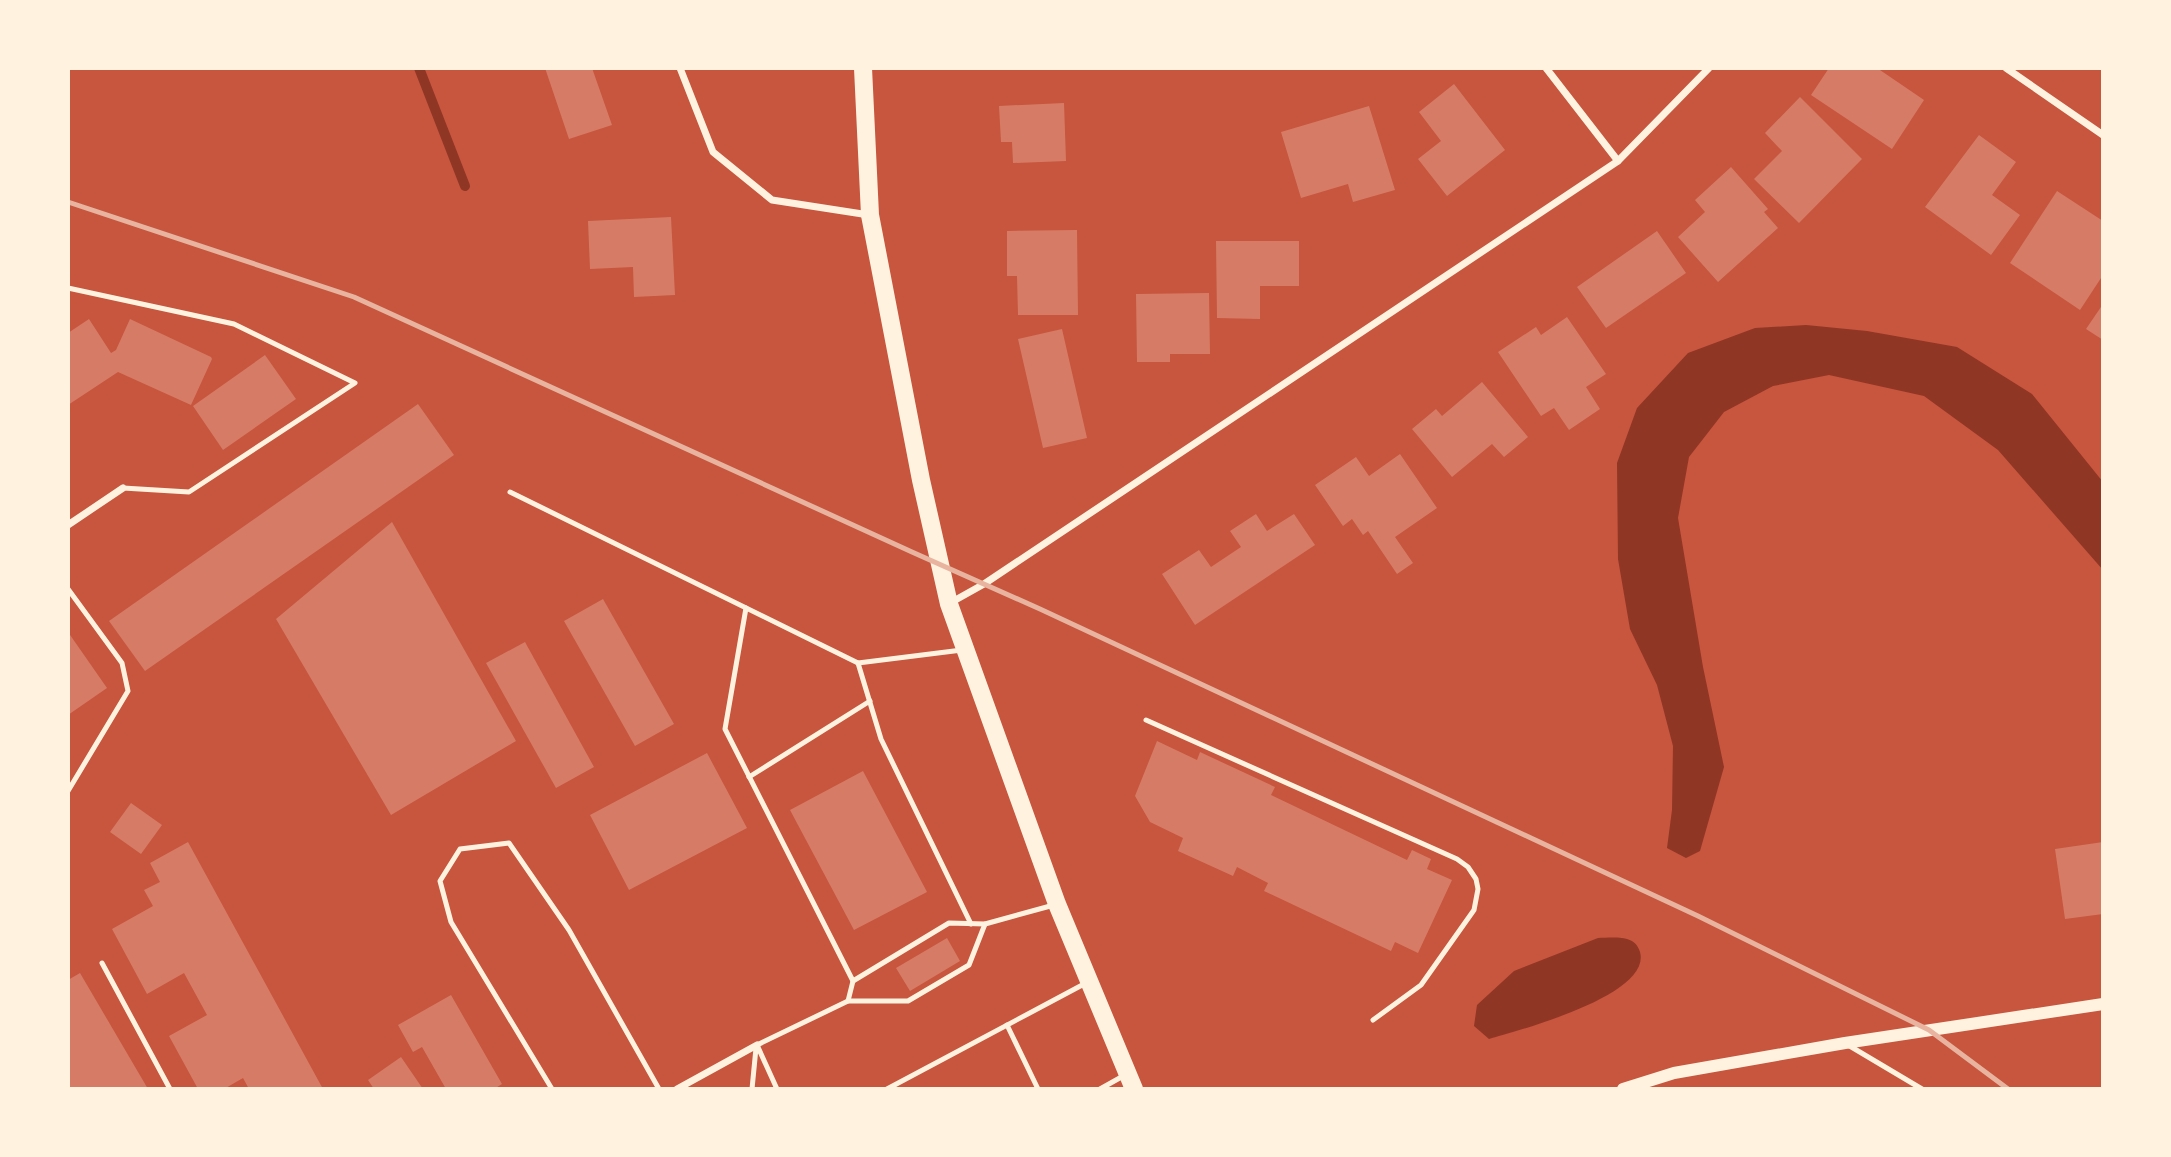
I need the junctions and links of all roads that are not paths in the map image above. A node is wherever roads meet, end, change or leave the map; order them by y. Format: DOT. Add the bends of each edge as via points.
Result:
graph roads {
  1 [pos="680,68"];
  2 [pos="863,68"];
  3 [pos="1546,68"];
  4 [pos="1709,68"];
  5 [pos="2006,68"];
  6 [pos="2103,135"];
  7 [pos="1618,161"];
  8 [pos="870,215"];
  9 [pos="68,288"];
  10 [pos="123,488"];
  11 [pos="510,492"];
  12 [pos="68,525"];
  13 [pos="68,589"];
  14 [pos="949,604"];
  15 [pos="746,608"];
  16 [pos="965,650"];
  17 [pos="858,663"];
  18 [pos="870,701"];
  19 [pos="1146,720"];
  20 [pos="749,777"];
  21 [pos="68,792"];
  22 [pos="1057,904"];
  23 [pos="971,923"];
  24 [pos="985,923"];
  25 [pos="102,963"];
  26 [pos="853,981"];
  27 [pos="1089,981"];
  28 [pos="848,1001"];
  29 [pos="2103,1004"];
  30 [pos="1373,1020"];
  31 [pos="1007,1025"];
  32 [pos="1845,1043"];
  33 [pos="757,1045"];
  34 [pos="1131,1081"];
  35 [pos="170,1089"];
  36 [pos="552,1089"];
  37 [pos="659,1089"];
  38 [pos="677,1089"];
  39 [pos="752,1089"];
  40 [pos="777,1089"];
  41 [pos="887,1089"];
  42 [pos="1038,1089"];
  43 [pos="1100,1089"];
  44 [pos="1623,1089"];
  45 [pos="1922,1089"];
  1 -- 8 [label="street" via="713,152 772,200"];
  2 -- 8 [label="main road"];
  3 -- 7 [label="street"];
  4 -- 7 [label="street"];
  5 -- 6 [label="street"];
  7 -- 14 [label="street"];
  8 -- 14 [label="main road"];
  9 -- 10 [label="lane" via="234,324 355,383 189,492"];
  10 -- 12 [label="street"];
  11 -- 15 [label="lane"];
  13 -- 21 [label="lane" via="122,663 128,691"];
  14 -- 16 [label="main road"];
  15 -- 17 [label="lane"];
  15 -- 20 [label="lane" via="724,729"];
  16 -- 17 [label="lane"];
  16 -- 22 [label="main road"];
  17 -- 18 [label="lane"];
  18 -- 20 [label="lane"];
  18 -- 23 [label="lane" via="881,739"];
  19 -- 30 [label="lane" via="1468,867 1478,889 1474,910 1420,985"];
  20 -- 26 [label="lane"];
  22 -- 24 [label="lane"];
  22 -- 27 [label="main road"];
  23 -- 24 [label="lane"];
  23 -- 26 [label="lane" via="949,923"];
  24 -- 28 [label="lane" via="969,965 908,1001"];
  25 -- 35 [label="lane"];
  26 -- 28 [label="lane"];
  27 -- 31 [label="lane"];
  27 -- 34 [label="main road"];
  28 -- 33 [label="lane"];
  29 -- 32 [label="street"];
  31 -- 41 [label="lane"];
  31 -- 42 [label="lane"];
  32 -- 44 [label="street" via="1674,1073"];
  32 -- 45 [label="lane"];
  33 -- 38 [label="street"];
  33 -- 39 [label="lane"];
  33 -- 40 [label="lane"];
  34 -- 43 [label="lane"];
  36 -- 37 [label="lane" via="451,922 440,881 460,849 509,843 569,930"];
}
